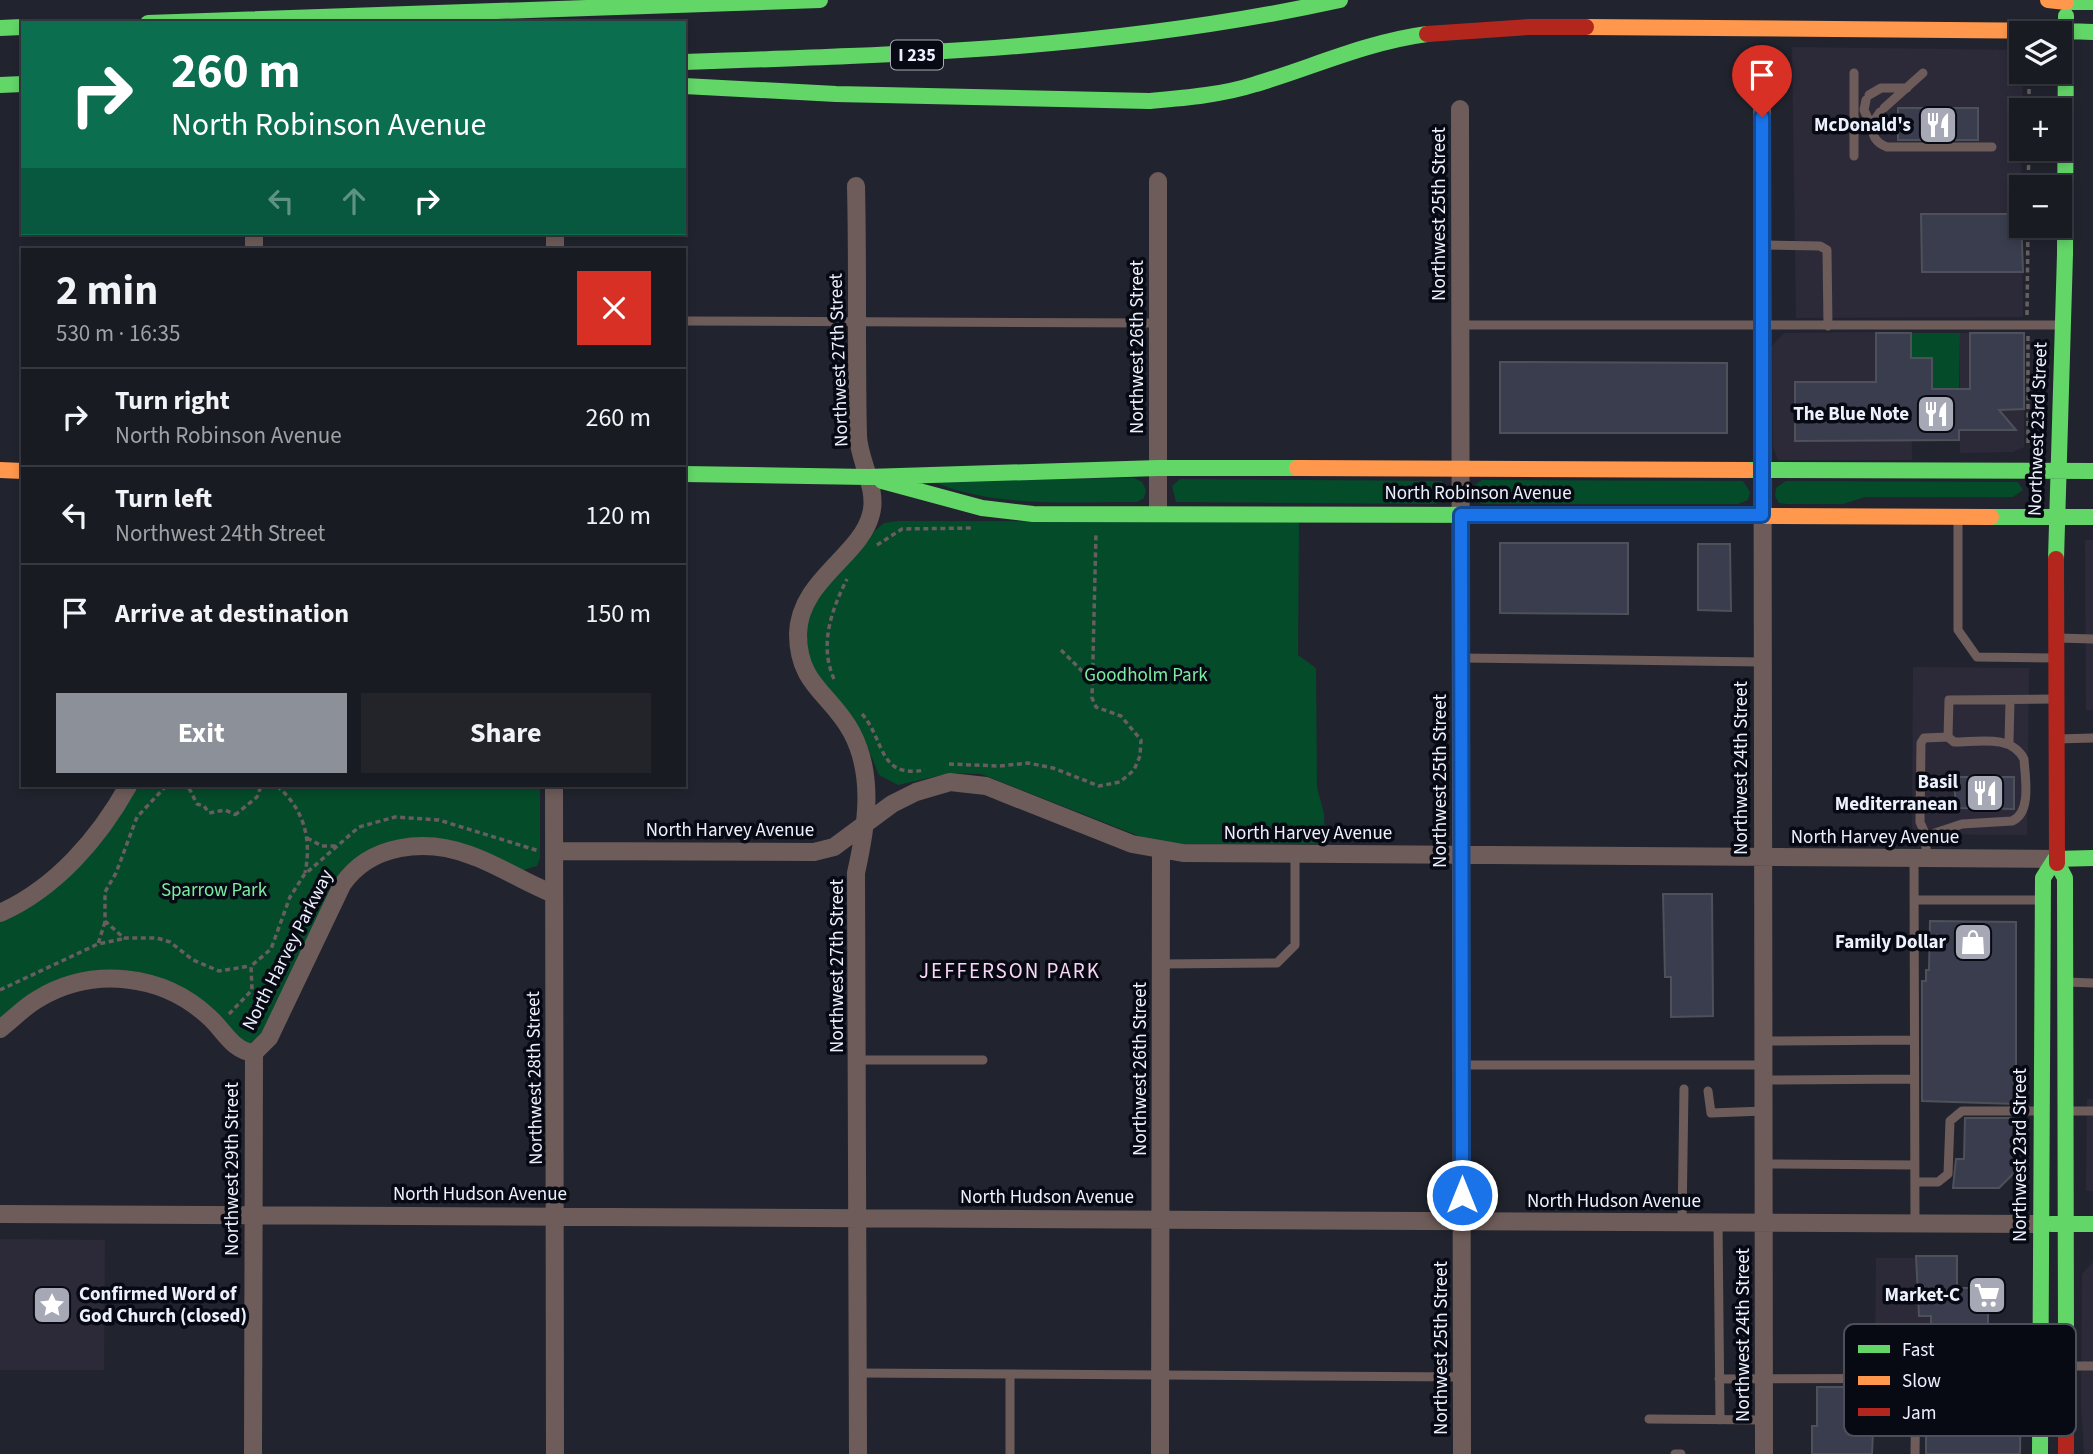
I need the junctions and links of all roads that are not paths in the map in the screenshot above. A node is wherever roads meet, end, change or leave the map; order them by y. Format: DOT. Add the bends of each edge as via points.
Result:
graph roads {
  1 [pos="561,0"];
  2 [pos="820,0"];
  3 [pos="1340,0"];
  4 [pos="2048,0"];
  5 [pos="2066,1"];
  6 [pos="2093,2"];
  7 [pos="477,12"];
  8 [pos="208,21"];
  9 [pos="2066,21"];
  10 [pos="21,27"];
  11 [pos="0,28"];
  12 [pos="2009,31"];
  13 [pos="2072,31"];
  14 [pos="2093,32"];
  15 [pos="686,62"];
  16 [pos="1923,72"];
  17 [pos="1854,73"];
  18 [pos="1762,83"];
  19 [pos="21,84"];
  20 [pos="2065,84"];
  21 [pos="0,85"];
  22 [pos="686,86"];
  23 [pos="1907,88"];
  24 [pos="1460,109"];
  25 [pos="1871,125"];
  26 [pos="1992,147"];
  27 [pos="1854,156"];
  28 [pos="1158,181"];
  29 [pos="856,187"];
  30 [pos="1762,245"];
  31 [pos="686,321"];
  32 [pos="858,321"];
  33 [pos="1158,323"];
  34 [pos="2063,325"];
  35 [pos="1461,326"];
  36 [pos="1762,326"];
  37 [pos="1828,326"];
  38 [pos="1158,468"];
  39 [pos="1461,469"];
  40 [pos="1762,470"];
  41 [pos="0,471"];
  42 [pos="21,471"];
  43 [pos="2058,471"];
  44 [pos="2093,471"];
  45 [pos="686,474"];
  46 [pos="868,477"];
  47 [pos="1158,513"];
  48 [pos="1461,515"];
  49 [pos="1762,515"];
  50 [pos="1958,515"];
  51 [pos="2056,516"];
  52 [pos="2093,517"];
  53 [pos="2056,638"];
  54 [pos="2093,639"];
  55 [pos="1461,658"];
  56 [pos="2056,658"];
  57 [pos="1762,662"];
  58 [pos="2056,699"];
  59 [pos="2010,700"];
  60 [pos="1948,737"];
  61 [pos="2093,738"];
  62 [pos="2056,739"];
  63 [pos="2009,742"];
  64 [pos="127,787"];
  65 [pos="554,787"];
  66 [pos="867,823"];
  67 [pos="1926,836"];
  68 [pos="554,852"];
  69 [pos="1161,852"];
  70 [pos="1295,854"];
  71 [pos="1461,855"];
  72 [pos="1762,858"];
  73 [pos="1920,858"];
  74 [pos="2093,858"];
  75 [pos="2055,859"];
  76 [pos="554,894"];
  77 [pos="1914,900"];
  78 [pos="2043,900"];
  79 [pos="0,913"];
  80 [pos="1161,964"];
  81 [pos="2065,982"];
  82 [pos="2093,983"];
  83 [pos="0,1029"];
  84 [pos="1914,1040"];
  85 [pos="1763,1041"];
  86 [pos="254,1053"];
  87 [pos="858,1060"];
  88 [pos="983,1060"];
  89 [pos="1461,1065"];
  90 [pos="1763,1072"];
  91 [pos="1914,1079"];
  92 [pos="1684,1089"];
  93 [pos="1708,1090"];
  94 [pos="1763,1111"];
  95 [pos="2041,1111"];
  96 [pos="2066,1111"];
  97 [pos="2093,1111"];
  98 [pos="1764,1164"];
  99 [pos="1915,1164"];
  100 [pos="1915,1182"];
  101 [pos="0,1214"];
  102 [pos="254,1215"];
  103 [pos="557,1216"];
  104 [pos="859,1217"];
  105 [pos="1161,1219"];
  106 [pos="1462,1220"];
  107 [pos="1682,1222"];
  108 [pos="1718,1222"];
  109 [pos="1764,1222"];
  110 [pos="1915,1223"];
  111 [pos="2040,1224"];
  112 [pos="2067,1224"];
  113 [pos="2093,1224"];
  114 [pos="2040,1324"];
  115 [pos="2067,1324"];
  116 [pos="858,1373"];
  117 [pos="1010,1374"];
  118 [pos="1161,1375"];
  119 [pos="1462,1377"];
  120 [pos="1719,1379"];
  121 [pos="1844,1379"];
  122 [pos="1764,1380"];
  123 [pos="1649,1419"];
  124 [pos="1720,1420"];
  125 [pos="1764,1420"];
  126 [pos="1915,1436"];
  127 [pos="2040,1436"];
  128 [pos="2066,1436"];
  129 [pos="253,1454"];
  130 [pos="555,1454"];
  131 [pos="858,1454"];
  132 [pos="1010,1454"];
  133 [pos="1160,1454"];
  134 [pos="1462,1454"];
  135 [pos="1675,1454"];
  136 [pos="1681,1454"];
  137 [pos="1764,1454"];
  138 [pos="1915,1454"];
  139 [pos="2040,1454"];
  140 [pos="2066,1454"];
  1 -- 7 [label="main road"];
  2 -- 7 [label="main road"];
  3 -- 15 [label="main road, I 235" via="1042,47"];
  4 -- 5 [label="main road"];
  5 -- 6 [label="main road"];
  5 -- 9 [label="main road, Northwest 23rd Street"];
  7 -- 8 [label="main road"];
  10 -- 11 [label="main road"];
  12 -- 22 [label="main road" via="1460,29 1389,41 1254,85 1149,101"];
  13 -- 14 [label="main road"];
  16 -- 23 [label="lane"];
  17 -- 27 [label="lane"];
  18 -- 30 [label="street, Northwest 24th Street"];
  19 -- 21 [label="main road"];
  20 -- 34 [label="main road, Northwest 23rd Street"];
  23 -- 25 [label="lane"];
  23 -- 25 [label="lane" via="1881,88 1868,98 1864,110"];
  24 -- 35 [label="street, Northwest 25th Street"];
  25 -- 26 [label="lane" via="1878,144 1887,148"];
  28 -- 33 [label="street, Northwest 26th Street"];
  29 -- 32 [label="street, Northwest 27th Street"];
  30 -- 36 [label="street, Northwest 24th Street"];
  30 -- 37 [label="lane" via="1827,250"];
  31 -- 32 [label="lane"];
  32 -- 33 [label="lane"];
  32 -- 46 [label="street, Northwest 27th Street" via="858,440"];
  33 -- 38 [label="street, Northwest 26th Street"];
  34 -- 37 [label="lane"];
  34 -- 43 [label="main road, Northwest 23rd Street"];
  35 -- 36 [label="lane"];
  35 -- 39 [label="street, Northwest 25th Street"];
  36 -- 37 [label="lane"];
  36 -- 40 [label="street, Northwest 24th Street"];
  38 -- 39 [label="main road, North Robinson Avenue"];
  38 -- 46 [label="main road, North Robinson Avenue"];
  38 -- 47 [label="street, Northwest 26th Street"];
  39 -- 40 [label="main road, North Robinson Avenue"];
  39 -- 48 [label="street, Northwest 25th Street"];
  40 -- 43 [label="main road, North Robinson Avenue"];
  40 -- 49 [label="street, Northwest 24th Street"];
  41 -- 42 [label="main road"];
  43 -- 44 [label="main road, North Robinson Avenue"];
  43 -- 51 [label="main road, Northwest 23rd Street"];
  45 -- 46 [label="main road, North Robinson Avenue"];
  46 -- 47 [label="main road, North Robinson Avenue" via="929,496 1015,512"];
  46 -- 66 [label="street, Northwest 27th Street" via="872,509 868,523 806,601 798,633 808,677 846,723 860,751"];
  47 -- 48 [label="main road, North Robinson Avenue"];
  48 -- 49 [label="main road, North Robinson Avenue"];
  48 -- 55 [label="street, Northwest 25th Street"];
  49 -- 50 [label="main road, North Robinson Avenue"];
  49 -- 57 [label="street, Northwest 24th Street"];
  50 -- 51 [label="main road, North Robinson Avenue"];
  50 -- 56 [label="lane" via="1958,631 1977,657"];
  51 -- 52 [label="main road, North Robinson Avenue"];
  51 -- 53 [label="main road, Northwest 23rd Street"];
  53 -- 54 [label="lane"];
  53 -- 56 [label="main road, Northwest 23rd Street"];
  55 -- 57 [label="lane"];
  55 -- 71 [label="street, Northwest 25th Street"];
  56 -- 58 [label="main road, Northwest 23rd Street"];
  57 -- 72 [label="street, Northwest 24th Street"];
  58 -- 59 [label="lane"];
  58 -- 62 [label="main road, Northwest 23rd Street"];
  59 -- 60 [label="lane" via="1949,700"];
  59 -- 63 [label="lane"];
  60 -- 63 [label="lane" via="1954,742"];
  60 -- 67 [label="lane" via="1924,738 1920,743 1920,822"];
  61 -- 62 [label="lane"];
  62 -- 75 [label="main road, Northwest 23rd Street"];
  63 -- 67 [label="lane" via="2024,759 2024,808 2019,818 1962,824"];
  64 -- 79 [label="street" via="93,838 52,881"];
  65 -- 68 [label="street, Northwest 28th Street"];
  66 -- 68 [label="street, North Harvey Avenue" via="834,846 814,852"];
  66 -- 69 [label="street, North Harvey Avenue" via="916,792 960,782 986,786"];
  66 -- 87 [label="street, Northwest 27th Street" via="856,873"];
  67 -- 73 [label="lane"];
  68 -- 76 [label="street, Northwest 28th Street"];
  69 -- 70 [label="street, North Harvey Avenue"];
  69 -- 80 [label="street, Northwest 26th Street"];
  70 -- 71 [label="street, North Harvey Avenue"];
  70 -- 80 [label="lane" via="1295,945 1277,963"];
  71 -- 72 [label="street, North Harvey Avenue"];
  71 -- 89 [label="street, Northwest 25th Street"];
  72 -- 73 [label="street, North Harvey Avenue"];
  72 -- 85 [label="street, Northwest 24th Street"];
  73 -- 75 [label="street, North Harvey Avenue"];
  73 -- 77 [label="lane"];
  74 -- 75 [label="main road, North Harvey Avenue"];
  75 -- 78 [label="main road, Northwest 23rd Street" via="2043,878"];
  75 -- 81 [label="main road, Northwest 23rd Street" via="2065,878"];
  76 -- 86 [label="street, North Harvey Parkway" via="447,848 402,848 375,856 356,868 342,885 269,1038"];
  76 -- 103 [label="street, Northwest 28th Street"];
  77 -- 78 [label="lane"];
  77 -- 84 [label="lane"];
  78 -- 95 [label="main road, Northwest 23rd Street"];
  80 -- 105 [label="street, Northwest 26th Street"];
  81 -- 82 [label="lane"];
  81 -- 96 [label="main road, Northwest 23rd Street"];
  83 -- 86 [label="street, North Harvey Parkway" via="25,1007 57,990 80,982 116,979 167,988 201,1009 237,1048"];
  84 -- 85 [label="lane"];
  84 -- 91 [label="lane"];
  85 -- 90 [label="street, Northwest 24th Street"];
  86 -- 102 [label="street, Northwest 29th Street"];
  87 -- 88 [label="lane"];
  87 -- 104 [label="street, Northwest 27th Street"];
  89 -- 90 [label="lane"];
  89 -- 106 [label="street, Northwest 25th Street"];
  90 -- 91 [label="lane"];
  90 -- 94 [label="street, Northwest 24th Street"];
  91 -- 99 [label="lane"];
  92 -- 107 [label="lane"];
  93 -- 94 [label="lane" via="1711,1113"];
  94 -- 98 [label="street, Northwest 24th Street"];
  95 -- 100 [label="lane" via="1955,1114 1950,1121 1948,1174 1938,1182"];
  95 -- 111 [label="main road, Northwest 23rd Street"];
  96 -- 97 [label="lane"];
  96 -- 112 [label="main road, Northwest 23rd Street"];
  98 -- 99 [label="lane"];
  98 -- 109 [label="street, Northwest 24th Street"];
  99 -- 100 [label="lane"];
  100 -- 110 [label="lane"];
  101 -- 102 [label="street, North Hudson Avenue"];
  102 -- 103 [label="street, North Hudson Avenue"];
  102 -- 129 [label="street, Northwest 29th Street"];
  103 -- 104 [label="street, North Hudson Avenue"];
  103 -- 130 [label="street, Northwest 28th Street"];
  104 -- 105 [label="street, North Hudson Avenue"];
  104 -- 116 [label="street, Northwest 27th Street"];
  105 -- 106 [label="street, North Hudson Avenue"];
  105 -- 118 [label="street, Northwest 26th Street"];
  106 -- 107 [label="street, North Hudson Avenue"];
  106 -- 119 [label="street, Northwest 25th Street"];
  107 -- 108 [label="street, North Hudson Avenue"];
  108 -- 109 [label="street, North Hudson Avenue"];
  108 -- 120 [label="lane"];
  109 -- 110 [label="street, North Hudson Avenue"];
  109 -- 122 [label="street, Northwest 24th Street"];
  110 -- 111 [label="street, North Hudson Avenue"];
  111 -- 112 [label="main road, North Hudson Avenue"];
  111 -- 114 [label="main road, Northwest 23rd Street"];
  112 -- 113 [label="main road, North Hudson Avenue"];
  112 -- 115 [label="main road, Northwest 23rd Street"];
  116 -- 117 [label="lane"];
  116 -- 131 [label="street, Northwest 27th Street"];
  117 -- 118 [label="lane"];
  117 -- 132 [label="lane"];
  118 -- 119 [label="lane"];
  118 -- 133 [label="street, Northwest 26th Street"];
  119 -- 134 [label="street, Northwest 25th Street"];
  120 -- 122 [label="lane"];
  120 -- 124 [label="lane"];
  121 -- 122 [label="lane"];
  122 -- 125 [label="street, Northwest 24th Street"];
  123 -- 124 [label="lane"];
  124 -- 125 [label="lane"];
  125 -- 137 [label="street, Northwest 24th Street"];
  126 -- 138 [label="lane"];
  127 -- 139 [label="main road, Northwest 23rd Street"];
  128 -- 140 [label="main road, Northwest 23rd Street"];
  135 -- 136 [label="lane"];
}
